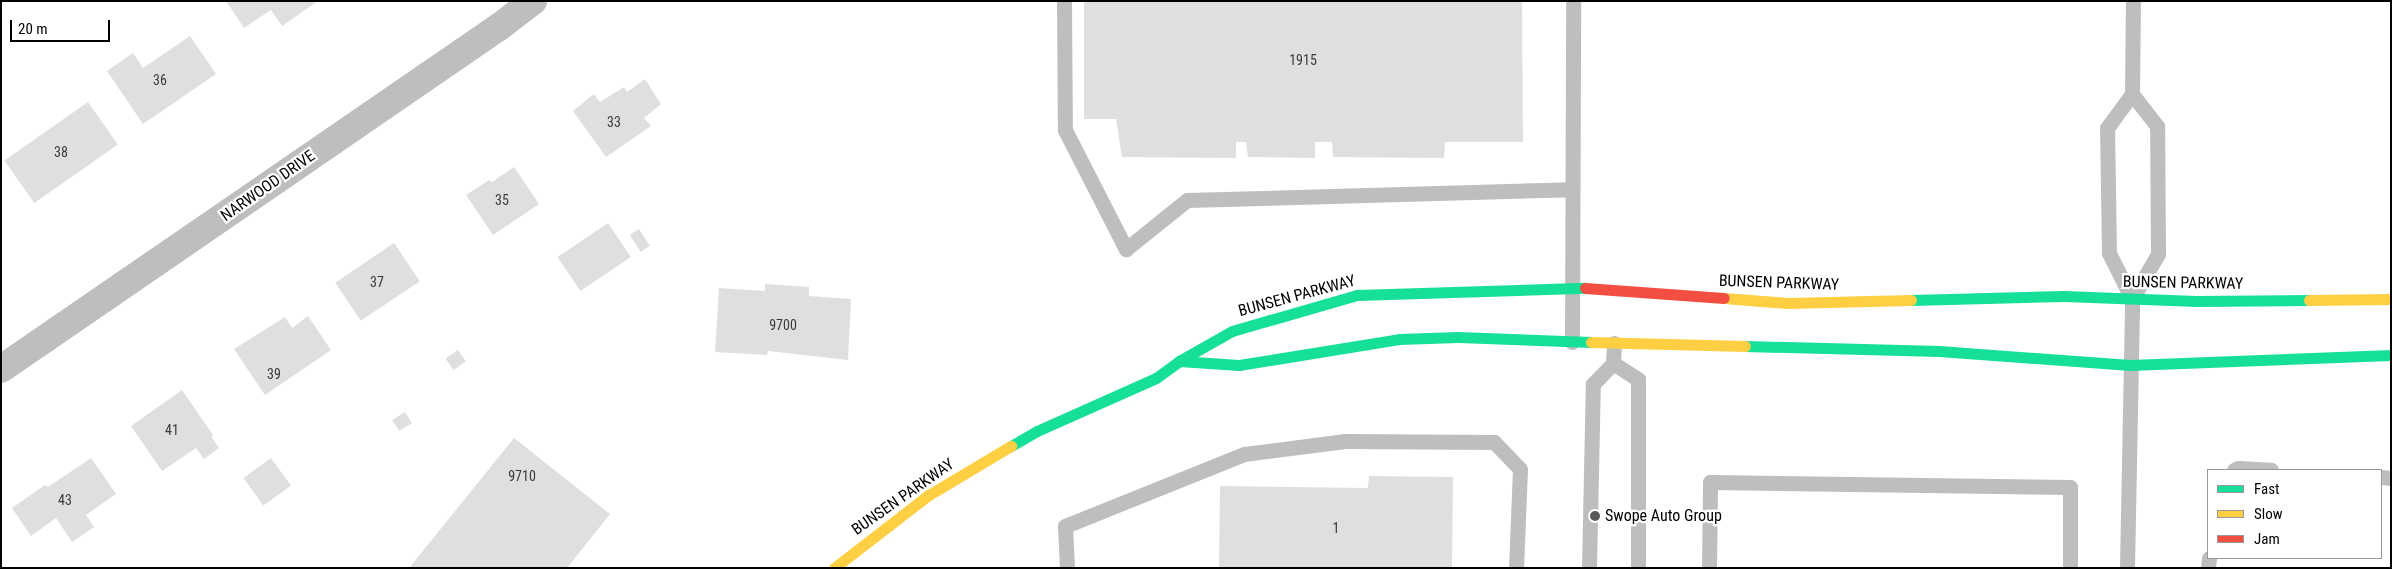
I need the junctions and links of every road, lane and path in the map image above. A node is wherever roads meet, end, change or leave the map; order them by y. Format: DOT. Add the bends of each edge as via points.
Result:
graph roads {
  1 [pos="533,1"];
  2 [pos="1064,1"];
  3 [pos="1574,1"];
  4 [pos="2133,1"];
  5 [pos="2132,94"];
  6 [pos="1572,189"];
  7 [pos="1572,287"];
  8 [pos="2132,299"];
  9 [pos="2391,299"];
  10 [pos="1572,342"];
  11 [pos="1614,343"];
  12 [pos="2391,355"];
  13 [pos="1179,361"];
  14 [pos="1613,364"];
  15 [pos="2130,365"];
  16 [pos="1,369"];
  17 [pos="2236,469"];
  18 [pos="2254,469"];
  19 [pos="834,568"];
  20 [pos="1067,568"];
  21 [pos="1516,568"];
  22 [pos="1588,568"];
  23 [pos="1638,568"];
  24 [pos="1710,568"];
  25 [pos="2070,568"];
  26 [pos="2127,568"];
  1 -- 16 [label="street, NARWOOD DRIVE"];
  2 -- 6 [label="lane" via="1065,130 1126,249 1187,200"];
  3 -- 6 [label="lane"];
  4 -- 5 [label="lane"];
  5 -- 8 [label="lane" via="2106,128 2110,253"];
  5 -- 8 [label="lane" via="2157,126 2158,254"];
  6 -- 7 [label="lane"];
  7 -- 8 [label="street, BUNSEN PARKWAY" via="1788,303 2064,296"];
  7 -- 10 [label="lane"];
  7 -- 13 [label="street, BUNSEN PARKWAY" via="1357,295 1232,331"];
  8 -- 9 [label="street, BUNSEN PARKWAY" via="2196,302"];
  8 -- 15 [label="lane"];
  10 -- 11 [label="street"];
  10 -- 13 [label="street" via="1458,337 1399,339 1239,365"];
  11 -- 14 [label="lane"];
  11 -- 15 [label="street" via="1939,351"];
  12 -- 15 [label="street"];
  13 -- 19 [label="street, BUNSEN PARKWAY" via="1156,378 1037,431 926,496"];
  14 -- 22 [label="lane" via="1593,384"];
  14 -- 23 [label="lane" via="1638,379"];
  15 -- 26 [label="lane"];
  17 -- 18 [label="lane"];
  20 -- 21 [label="lane" via="1066,526 1244,454 1355,441 1494,442 1520,469"];
  24 -- 25 [label="lane" via="1710,482 2070,487"];
}
